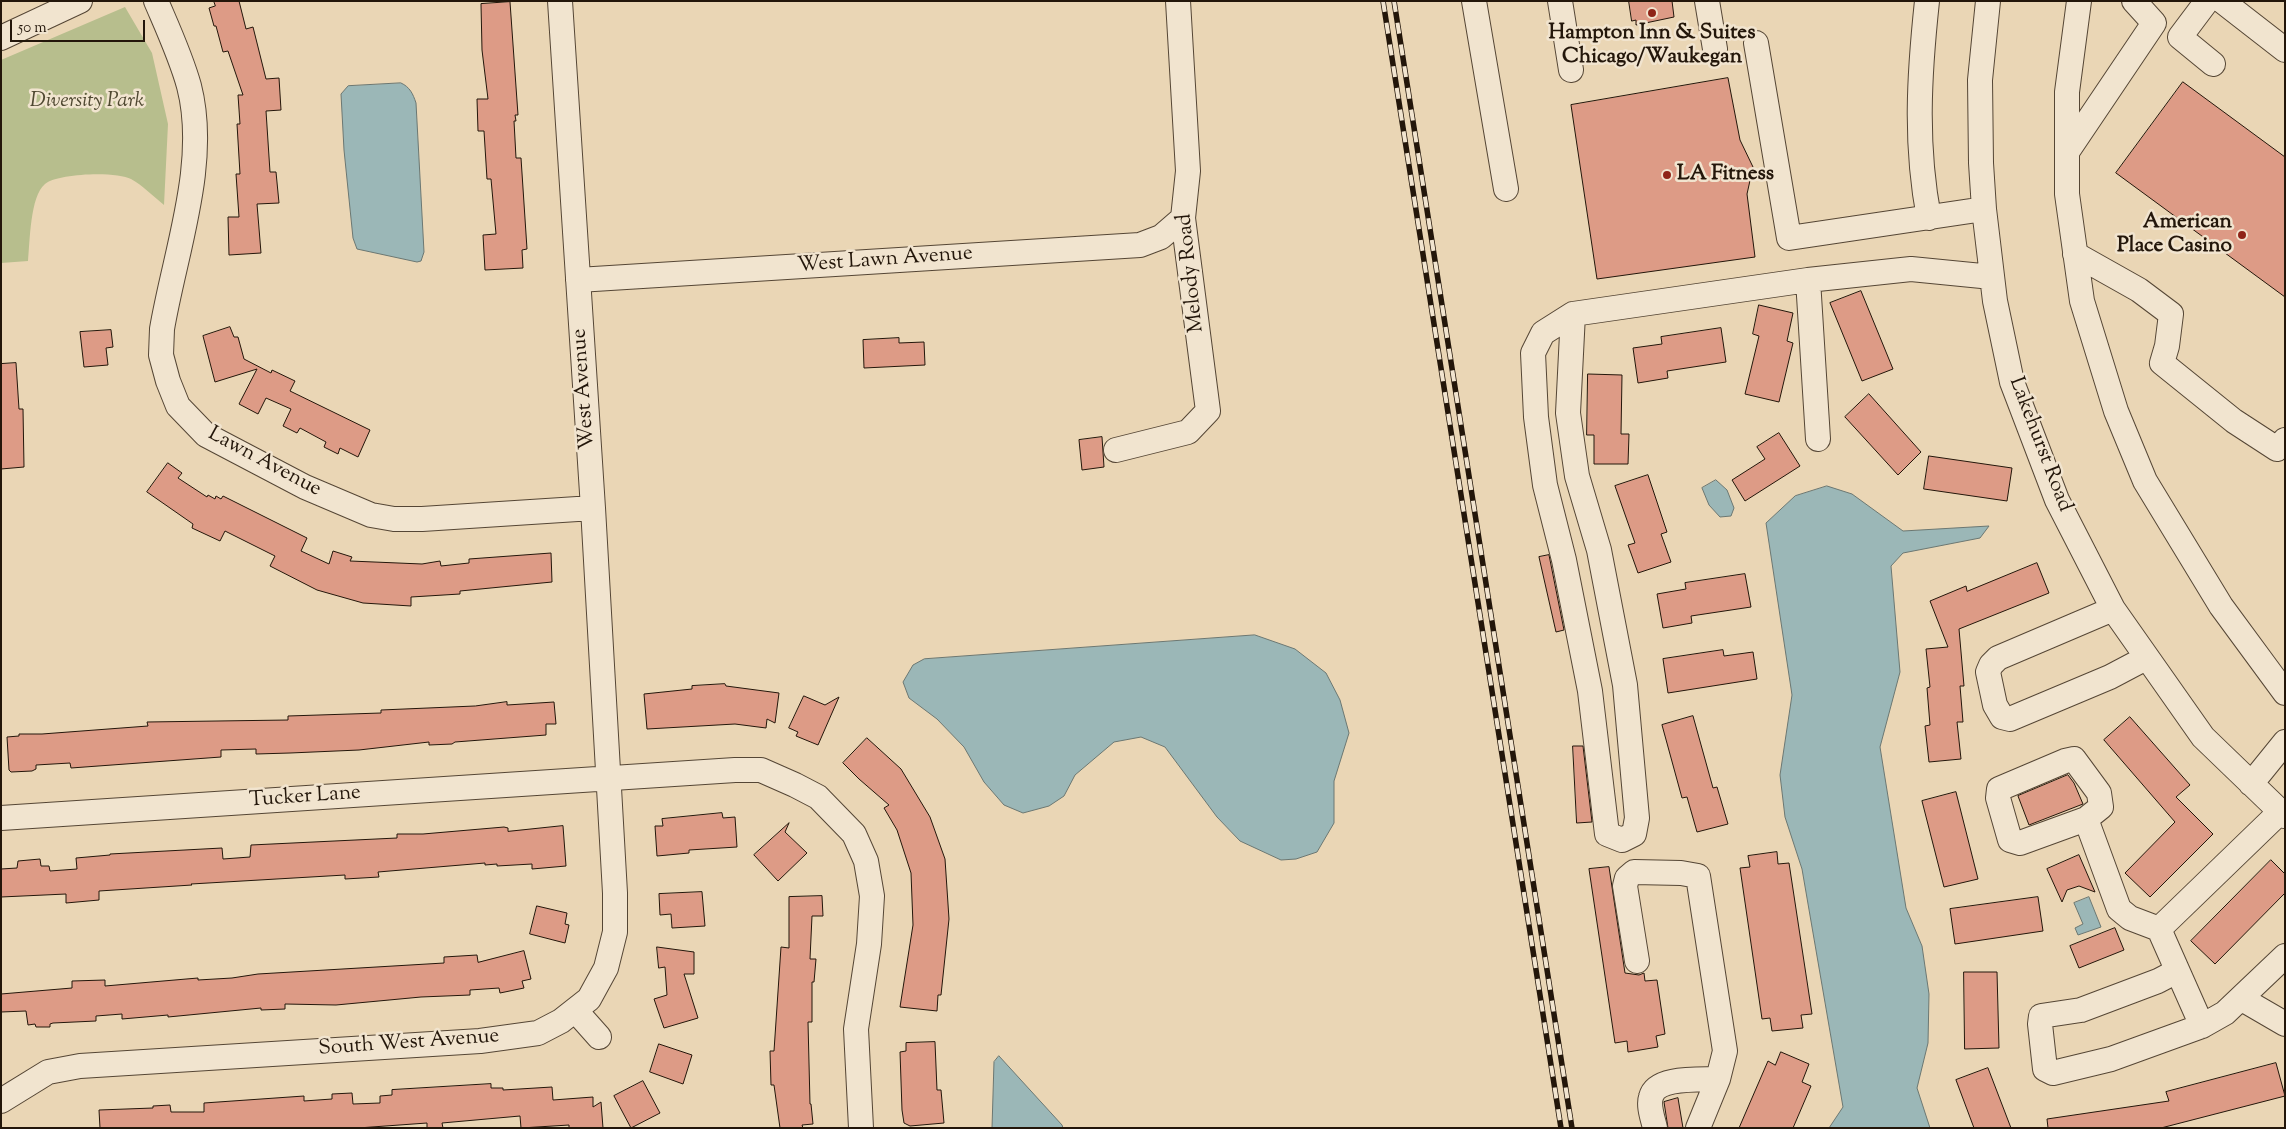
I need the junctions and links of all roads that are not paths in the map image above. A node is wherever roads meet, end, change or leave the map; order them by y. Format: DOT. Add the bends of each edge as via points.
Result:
graph roads {
  1 [pos="80,1"];
  2 [pos="156,1"];
  3 [pos="560,1"];
  4 [pos="1178,1"];
  5 [pos="1474,1"];
  6 [pos="1560,1"];
  7 [pos="1708,1"];
  8 [pos="1927,1"];
  9 [pos="1988,1"];
  10 [pos="2079,1"];
  11 [pos="2134,1"];
  12 [pos="2207,1"];
  13 [pos="2222,1"];
  14 [pos="1,38"];
  15 [pos="1756,43"];
  16 [pos="1715,49"];
  17 [pos="2285,50"];
  18 [pos="2213,64"];
  19 [pos="1571,70"];
  20 [pos="2067,152"];
  21 [pos="1506,189"];
  22 [pos="1984,210"];
  23 [pos="1184,218"];
  24 [pos="1929,218"];
  25 [pos="2075,254"];
  26 [pos="1992,278"];
  27 [pos="578,280"];
  28 [pos="1808,280"];
  29 [pos="1573,314"];
  30 [pos="1818,439"];
  31 [pos="2285,440"];
  32 [pos="1116,450"];
  33 [pos="593,508"];
  34 [pos="2113,609"];
  35 [pos="2146,658"];
  36 [pos="2285,693"];
  37 [pos="2285,742"];
  38 [pos="609,778"];
  39 [pos="2251,784"];
  40 [pos="2282,814"];
  41 [pos="1,818"];
  42 [pos="2086,819"];
  43 [pos="2159,929"];
  44 [pos="1637,961"];
  45 [pos="2283,962"];
  46 [pos="2177,971"];
  47 [pos="2242,999"];
  48 [pos="575,1010"];
  49 [pos="2285,1024"];
  50 [pos="2202,1026"];
  51 [pos="598,1037"];
  52 [pos="1718,1079"];
  53 [pos="3,1098"];
  54 [pos="861,1128"];
  55 [pos="1655,1128"];
  56 [pos="1698,1128"];
  1 -- 14 [label="street"];
  2 -- 33 [label="street, Lawn Avenue" via="180,58 193,112 194,176 162,329 161,355 178,406 206,435 305,487 371,515 422,519"];
  3 -- 27 [label="street, West Avenue"];
  4 -- 23 [label="street, Melody Road" via="1188,170"];
  5 -- 21 [label="street"];
  6 -- 19 [label="street"];
  7 -- 16 [label="street"];
  8 -- 24 [label="street" via="1919,79 1922,179"];
  9 -- 22 [label="street, Lakehurst Road" via="1980,80"];
  10 -- 20 [label="street" via="2067,92"];
  11 -- 20 [label="street" via="2154,23"];
  12 -- 18 [label="street" via="2180,37"];
  13 -- 17 [label="street"];
  15 -- 24 [label="street" via="1789,238"];
  20 -- 25 [label="street" via="2067,194"];
  22 -- 24 [label="street"];
  22 -- 26 [label="street, Lakehurst Road"];
  23 -- 27 [label="street, West Lawn Avenue" via="1161,237 1140,245"];
  23 -- 32 [label="street, Melody Road" via="1208,411 1188,432"];
  25 -- 31 [label="street" via="2139,290 2171,314 2162,363 2234,421 2277,449"];
  25 -- 36 [label="street" via="2082,301 2135,462 2221,606"];
  26 -- 28 [label="street" via="1911,269"];
  26 -- 34 [label="street, Lakehurst Road" via="2012,382 2057,500"];
  27 -- 33 [label="street, West Avenue"];
  28 -- 29 [label="street"];
  28 -- 30 [label="street"];
  29 -- 29 [label="street" via="1543,332 1533,353 1536,417 1545,485 1564,560 1590,691 1607,834 1622,840 1634,834 1637,818 1625,685 1599,550 1577,476 1568,412"];
  33 -- 38 [label="street, West Avenue"];
  34 -- 35 [label="street, Lakehurst Road"];
  34 -- 35 [label="street" via="1994,661 1988,672 1995,705 2002,717 2010,719 2110,677"];
  35 -- 39 [label="street, Lakehurst Road" via="2203,737"];
  37 -- 39 [label="street"];
  38 -- 41 [label="street, Tucker Lane"];
  38 -- 48 [label="street, South West Avenue" via="615,932 606,968 589,999"];
  38 -- 54 [label="street, Tucker Lane" via="760,770 818,797 854,834 866,861 872,896 869,944 856,1029"];
  39 -- 40 [label="street, Lakehurst Road"];
  40 -- 43 [label="street"];
  42 -- 43 [label="street" via="2120,909 2130,918"];
  43 -- 46 [label="street"];
  44 -- 52 [label="street" via="1625,886 1627,878 1634,872 1698,876 1725,1052"];
  45 -- 47 [label="street"];
  46 -- 50 [label="street"];
  46 -- 50 [label="street" via="2082,1010 2041,1016 2044,1069 2053,1073 2111,1059"];
  47 -- 49 [label="street"];
  47 -- 50 [label="street"];
  48 -- 51 [label="street"];
  48 -- 53 [label="street, South West Avenue" via="538,1033 480,1041 80,1066 48,1072"];
  52 -- 55 [label="street" via="1664,1083 1654,1089 1650,1098"];
  52 -- 56 [label="street"];
}
